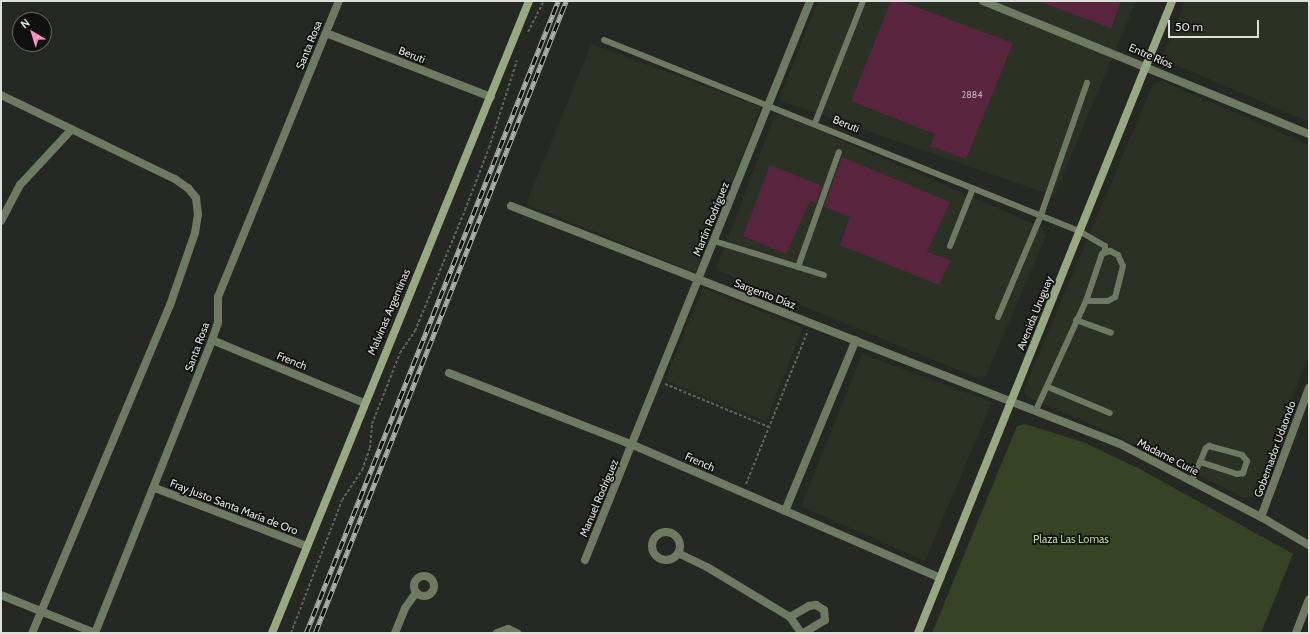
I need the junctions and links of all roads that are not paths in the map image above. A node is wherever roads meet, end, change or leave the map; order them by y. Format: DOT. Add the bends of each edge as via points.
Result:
graph roads {
  1 [pos="339,1"];
  2 [pos="529,1"];
  3 [pos="810,1"];
  4 [pos="863,1"];
  5 [pos="1172,1"];
  6 [pos="988,2"];
  7 [pos="326,33"];
  8 [pos="604,40"];
  9 [pos="1146,66"];
  10 [pos="1088,83"];
  11 [pos="1,95"];
  12 [pos="491,97"];
  13 [pos="769,104"];
  14 [pos="815,123"];
  15 [pos="72,130"];
  16 [pos="1309,134"];
  17 [pos="839,152"];
  18 [pos="973,188"];
  19 [pos="511,206"];
  20 [pos="1041,215"];
  21 [pos="1,220"];
  22 [pos="1079,231"];
  23 [pos="714,241"];
  24 [pos="950,246"];
  25 [pos="1105,252"];
  26 [pos="798,267"];
  27 [pos="824,275"];
  28 [pos="698,280"];
  29 [pos="1086,301"];
  30 [pos="998,317"];
  31 [pos="1076,320"];
  32 [pos="1111,333"];
  33 [pos="212,340"];
  34 [pos="856,340"];
  35 [pos="449,373"];
  36 [pos="1048,387"];
  37 [pos="1309,388"];
  38 [pos="1011,400"];
  39 [pos="364,403"];
  40 [pos="1036,410"];
  41 [pos="1110,413"];
  42 [pos="633,445"];
  43 [pos="1200,462"];
  44 [pos="1192,481"];
  45 [pos="154,488"];
  46 [pos="785,511"];
  47 [pos="1261,517"];
  48 [pos="1309,545"];
  49 [pos="306,546"];
  50 [pos="678,553"];
  51 [pos="585,560"];
  52 [pos="940,578"];
  53 [pos="416,593"];
  54 [pos="1,594"];
  55 [pos="1309,599"];
  56 [pos="41,611"];
  57 [pos="790,617"];
  58 [pos="32,633"];
  59 [pos="95,633"];
  60 [pos="272,633"];
  61 [pos="395,633"];
  62 [pos="497,633"];
  63 [pos="517,633"];
  64 [pos="802,633"];
  65 [pos="918,633"];
  66 [pos="1296,633"];
  1 -- 7 [label="street, Santa Rosa"];
  2 -- 12 [label="main road, Malvinas Argentinas"];
  3 -- 13 [label="street, Martín Rodríguez"];
  4 -- 14 [label="lane"];
  5 -- 9 [label="main road, Avenida Uruguay"];
  6 -- 9 [label="street, Entre Ríos"];
  7 -- 12 [label="street, Beruti"];
  7 -- 33 [label="street, Santa Rosa" via="218,297 218,323"];
  8 -- 13 [label="lane, Beruti"];
  9 -- 16 [label="street, Entre Ríos"];
  9 -- 22 [label="main road, Avenida Uruguay"];
  10 -- 20 [label="lane"];
  11 -- 15 [label="street"];
  12 -- 39 [label="main road, Malvinas Argentinas"];
  13 -- 14 [label="lane, Beruti"];
  13 -- 23 [label="street, Martín Rodríguez"];
  14 -- 18 [label="lane, Beruti"];
  15 -- 21 [label="street" via="20,186"];
  15 -- 56 [label="street" via="175,179 188,188 196,198 198,214 195,233 170,305"];
  17 -- 26 [label="lane"];
  18 -- 20 [label="lane, Beruti"];
  18 -- 24 [label="lane"];
  19 -- 28 [label="street, Sargento Díaz"];
  20 -- 22 [label="lane, Beruti"];
  20 -- 30 [label="lane"];
  22 -- 25 [label="lane, Beruti" via="1105,246"];
  22 -- 38 [label="main road, Avenida Uruguay"];
  23 -- 26 [label="lane"];
  23 -- 28 [label="street, Martín Rodríguez"];
  25 -- 29 [label="lane" via="1102,254"];
  25 -- 29 [label="lane" via="1118,255 1122,261 1115,296 1108,301"];
  26 -- 27 [label="lane"];
  28 -- 34 [label="street, Sargento Díaz"];
  28 -- 42 [label="street, Martín Rodríguez"];
  29 -- 31 [label="lane"];
  31 -- 32 [label="lane"];
  31 -- 36 [label="lane"];
  33 -- 39 [label="street, French"];
  33 -- 45 [label="street, Santa Rosa"];
  34 -- 38 [label="street, Sargento Díaz"];
  34 -- 46 [label="street"];
  35 -- 42 [label="street, French"];
  36 -- 40 [label="lane"];
  36 -- 41 [label="lane"];
  37 -- 47 [label="street, Gobernador Udaondo"];
  38 -- 40 [label="street, Madame Curie"];
  38 -- 52 [label="main road, Avenida Uruguay"];
  39 -- 49 [label="main road, Malvinas Argentinas"];
  40 -- 44 [label="street, Madame Curie" via="1120,444"];
  42 -- 46 [label="street, French"];
  42 -- 51 [label="street, Manuel Rodríguez"];
  43 -- 43 [label="lane" via="1206,448 1214,446 1242,455 1247,461 1243,473 1237,474"];
  43 -- 44 [label="lane"];
  44 -- 47 [label="street, Madame Curie"];
  45 -- 49 [label="street, Fray Justo Santa María de Oro"];
  45 -- 59 [label="street, Santa Rosa"];
  46 -- 52 [label="street, French"];
  47 -- 48 [label="street, Madame Curie"];
  49 -- 60 [label="main road, Malvinas Argentinas"];
  50 -- 57 [label="street" via="707,567"];
  52 -- 65 [label="main road, Avenida Uruguay"];
  53 -- 61 [label="street" via="405,608"];
  54 -- 56 [label="street"];
  55 -- 66 [label="street"];
  56 -- 58 [label="street"];
  56 -- 59 [label="street"];
  57 -- 64 [label="street"];
  57 -- 64 [label="street" via="809,606 816,605 824,610 825,620"];
  62 -- 63 [label="street" via="508,629"];
}
